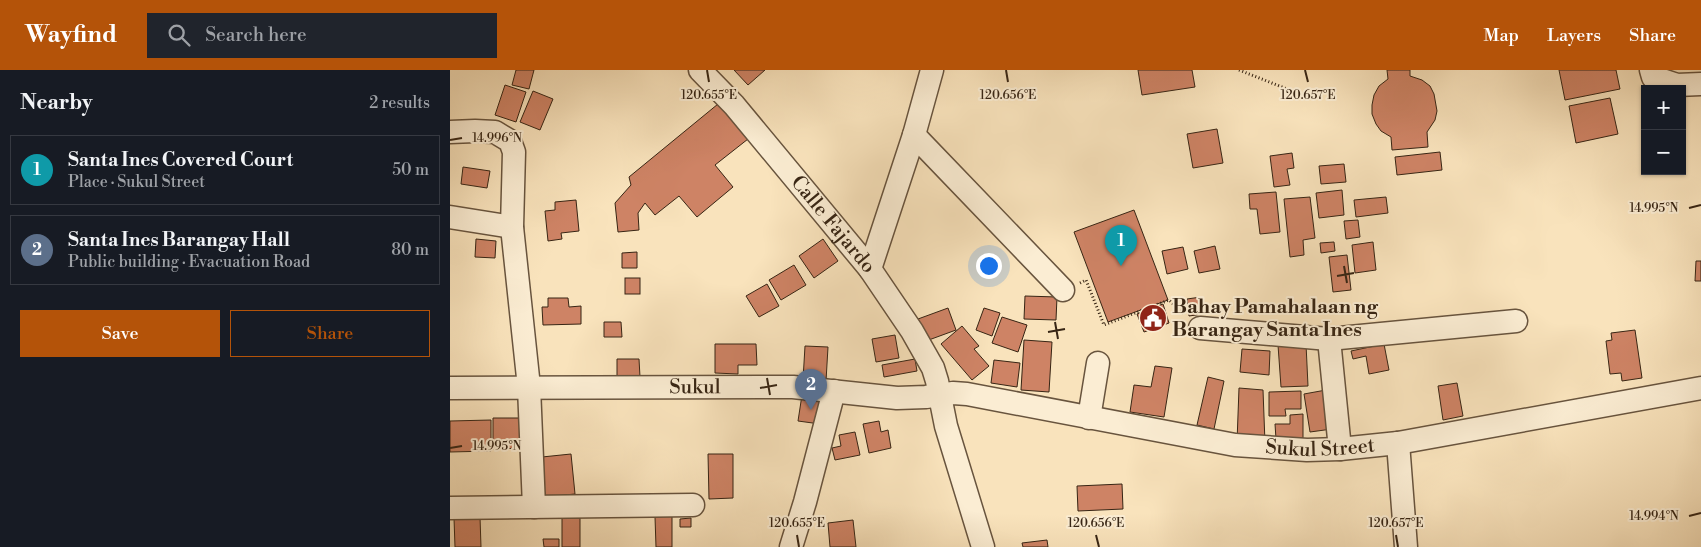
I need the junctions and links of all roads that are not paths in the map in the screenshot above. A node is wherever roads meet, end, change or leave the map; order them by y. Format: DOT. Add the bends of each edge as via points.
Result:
graph roads {
  1 [pos="700,70"];
  2 [pos="932,70"];
  3 [pos="1651,70"];
  4 [pos="1701,84"];
  5 [pos="450,132"];
  6 [pos="914,134"];
  7 [pos="450,217"];
  8 [pos="512,228"];
  9 [pos="870,269"];
  10 [pos="1064,290"];
  11 [pos="1516,321"];
  12 [pos="1200,328"];
  13 [pos="1329,339"];
  14 [pos="1098,363"];
  15 [pos="528,387"];
  16 [pos="450,388"];
  17 [pos="1701,388"];
  18 [pos="834,391"];
  19 [pos="940,395"];
  20 [pos="1089,418"];
  21 [pos="1398,443"];
  22 [pos="1340,449"];
  23 [pos="692,505"];
  24 [pos="450,508"];
  25 [pos="534,508"];
  26 [pos="791,547"];
  27 [pos="983,547"];
  28 [pos="1406,547"];
  1 -- 9 [label="street, Calle Fajardo" via="734,105"];
  2 -- 6 [label="street"];
  3 -- 4 [label="street" via="1653,77 1677,85"];
  5 -- 8 [label="street" via="495,132 510,141 514,152"];
  6 -- 9 [label="street"];
  6 -- 10 [label="street"];
  7 -- 8 [label="street"];
  8 -- 15 [label="street"];
  9 -- 19 [label="street, Calle Fajardo" via="924,350"];
  11 -- 13 [label="street"];
  12 -- 13 [label="street"];
  13 -- 22 [label="street"];
  14 -- 20 [label="street"];
  15 -- 16 [label="street, Sukul"];
  15 -- 18 [label="street, Sukul" via="793,387"];
  15 -- 25 [label="street"];
  17 -- 21 [label="street, Sukul Street"];
  18 -- 19 [label="street, Sukul" via="897,398"];
  18 -- 26 [label="street"];
  19 -- 20 [label="street, Sukul Street" via="980,396"];
  19 -- 27 [label="street, Calle Fajardo" via="946,426"];
  20 -- 22 [label="street, Sukul Street" via="1235,444 1307,450"];
  21 -- 22 [label="street, Sukul Street"];
  21 -- 28 [label="street"];
  23 -- 25 [label="street"];
  24 -- 25 [label="street"];
}
